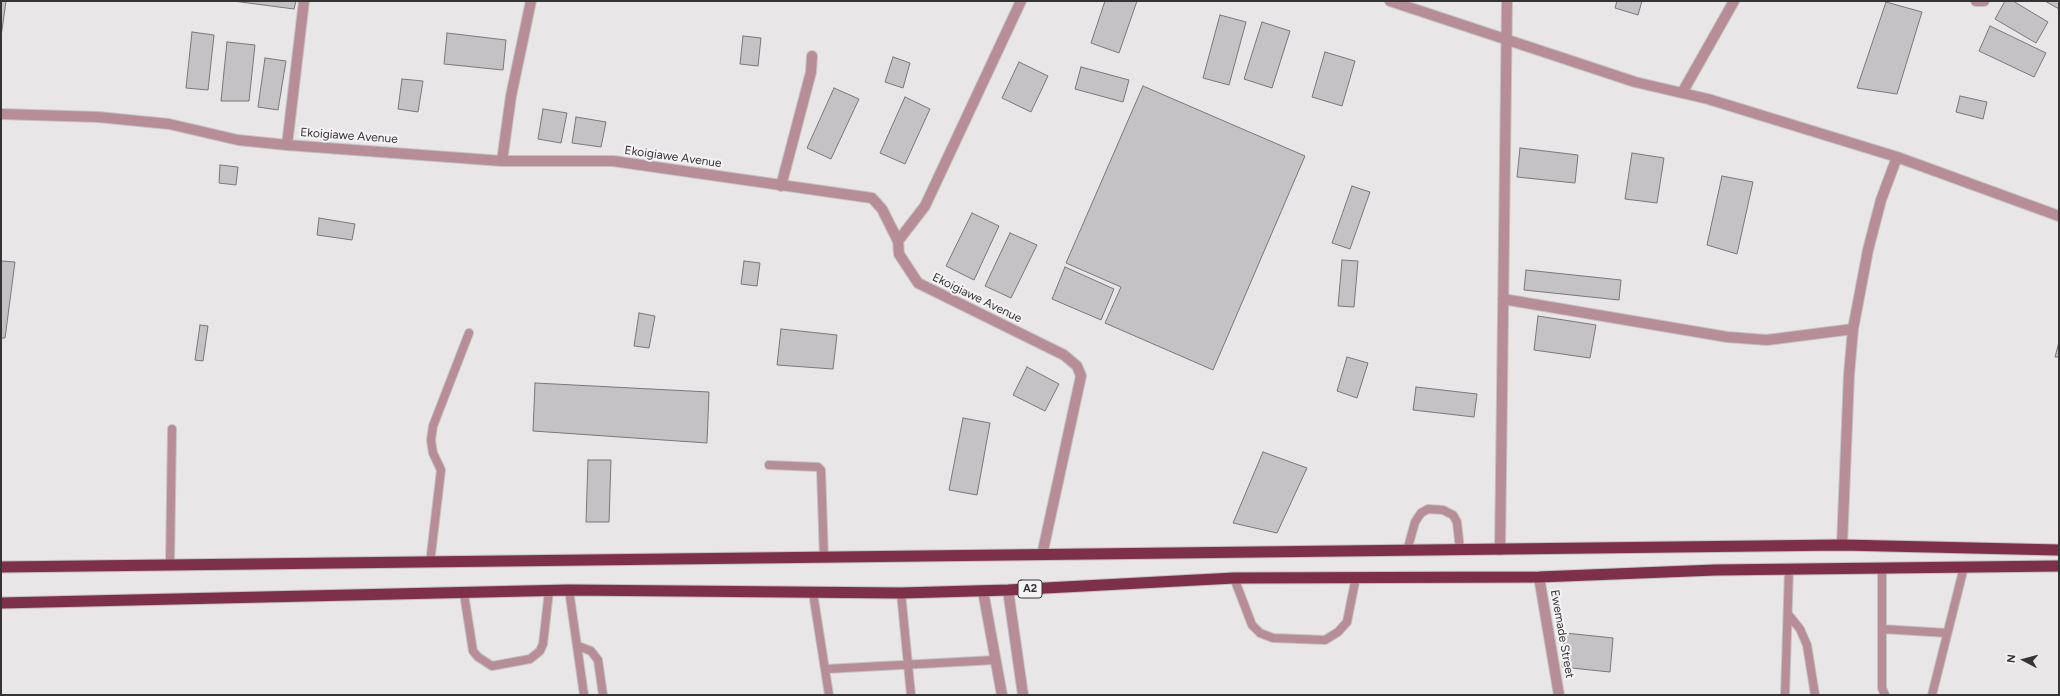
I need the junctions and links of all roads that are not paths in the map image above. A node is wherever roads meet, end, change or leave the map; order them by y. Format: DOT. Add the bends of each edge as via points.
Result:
graph roads {
  1 [pos="304,1"];
  2 [pos="531,1"];
  3 [pos="1021,1"];
  4 [pos="1390,1"];
  5 [pos="1507,1"];
  6 [pos="1734,1"];
  7 [pos="1976,1"];
  8 [pos="1984,1"];
  9 [pos="1507,40"];
  10 [pos="812,56"];
  11 [pos="1682,93"];
  12 [pos="1,114"];
  13 [pos="287,145"];
  14 [pos="1897,156"];
  15 [pos="502,161"];
  16 [pos="781,186"];
  17 [pos="2059,216"];
  18 [pos="898,241"];
  19 [pos="1503,299"];
  20 [pos="1853,329"];
  21 [pos="469,333"];
  22 [pos="172,429"];
  23 [pos="768,465"];
  24 [pos="1842,545"];
  25 [pos="1460,550"];
  26 [pos="1500,550"];
  27 [pos="2059,550"];
  28 [pos="1407,551"];
  29 [pos="1042,555"];
  30 [pos="824,558"];
  31 [pos="430,563"];
  32 [pos="170,565"];
  33 [pos="2059,566"];
  34 [pos="1,567"];
  35 [pos="1964,567"];
  36 [pos="1882,568"];
  37 [pos="1789,569"];
  38 [pos="1356,577"];
  39 [pos="1539,577"];
  40 [pos="1234,578"];
  41 [pos="569,590"];
  42 [pos="1008,590"];
  43 [pos="549,591"];
  44 [pos="983,591"];
  45 [pos="901,592"];
  46 [pos="814,593"];
  47 [pos="464,594"];
  48 [pos="1,603"];
  49 [pos="1788,614"];
  50 [pos="1882,629"];
  51 [pos="1947,633"];
  52 [pos="578,646"];
  53 [pos="995,660"];
  54 [pos="909,664"];
  55 [pos="826,669"];
  56 [pos="584,695"];
  57 [pos="603,695"];
  58 [pos="829,695"];
  59 [pos="911,695"];
  60 [pos="1002,695"];
  61 [pos="1023,695"];
  62 [pos="1559,695"];
  63 [pos="1785,695"];
  64 [pos="1816,695"];
  65 [pos="1885,695"];
  66 [pos="1932,695"];
  1 -- 13 [label="street"];
  2 -- 15 [label="street" via="511,96"];
  3 -- 18 [label="street" via="925,206"];
  4 -- 9 [label="street"];
  5 -- 9 [label="street"];
  6 -- 11 [label="street"];
  7 -- 8 [label="street"];
  9 -- 11 [label="street" via="1635,82"];
  9 -- 19 [label="street"];
  10 -- 16 [label="street" via="811,72"];
  11 -- 14 [label="street"];
  12 -- 13 [label="street, Ekoigiawe Avenue" via="98,117 169,124 238,140"];
  13 -- 15 [label="street, Ekoigiawe Avenue"];
  14 -- 17 [label="street"];
  14 -- 20 [label="street" via="1881,200 1868,250"];
  15 -- 16 [label="street, Ekoigiawe Avenue" via="614,161"];
  16 -- 18 [label="street, Ekoigiawe Avenue" via="872,198 882,209"];
  18 -- 29 [label="street, Ekoigiawe Avenue" via="899,254 918,283 1064,355 1077,366 1081,376"];
  19 -- 20 [label="street" via="1727,337 1768,340"];
  19 -- 26 [label="street"];
  20 -- 24 [label="street"];
  21 -- 31 [label="lane" via="433,426 433,453 441,470"];
  22 -- 32 [label="lane"];
  23 -- 30 [label="lane" via="818,467 821,470"];
  24 -- 26 [label="highway"];
  24 -- 27 [label="highway"];
  25 -- 26 [label="highway"];
  25 -- 28 [label="highway"];
  25 -- 28 [label="lane" via="1457,522 1452,515 1443,510 1428,509 1421,513 1415,522"];
  28 -- 29 [label="highway"];
  29 -- 30 [label="highway"];
  30 -- 31 [label="highway"];
  31 -- 32 [label="highway"];
  32 -- 34 [label="highway"];
  33 -- 35 [label="highway, A2"];
  35 -- 36 [label="highway, A2"];
  35 -- 51 [label="lane"];
  36 -- 37 [label="highway, A2"];
  36 -- 50 [label="lane"];
  37 -- 39 [label="highway, A2"];
  37 -- 49 [label="lane"];
  38 -- 39 [label="highway, A2"];
  38 -- 40 [label="highway, A2"];
  38 -- 40 [label="lane" via="1347,622 1338,632 1325,640 1274,638 1260,633 1252,625"];
  39 -- 62 [label="street, Ewemade Street"];
  40 -- 42 [label="highway, A2"];
  41 -- 43 [label="highway, A2"];
  41 -- 46 [label="highway, A2"];
  41 -- 52 [label="lane"];
  42 -- 44 [label="highway, A2"];
  42 -- 61 [label="street"];
  43 -- 47 [label="highway, A2"];
  43 -- 47 [label="lane" via="540,651 530,659 492,666 478,657 473,650"];
  44 -- 45 [label="highway, A2"];
  44 -- 53 [label="street"];
  45 -- 46 [label="highway, A2"];
  45 -- 54 [label="lane"];
  46 -- 55 [label="lane"];
  47 -- 48 [label="highway, A2"];
  49 -- 63 [label="lane"];
  49 -- 64 [label="lane" via="1800,629 1807,645"];
  50 -- 51 [label="lane"];
  50 -- 65 [label="lane" via="1882,688"];
  51 -- 66 [label="lane"];
  52 -- 56 [label="lane"];
  52 -- 57 [label="lane" via="591,651 598,660"];
  53 -- 54 [label="lane"];
  53 -- 60 [label="street"];
  54 -- 55 [label="lane"];
  54 -- 59 [label="lane"];
  55 -- 58 [label="lane"];
}
